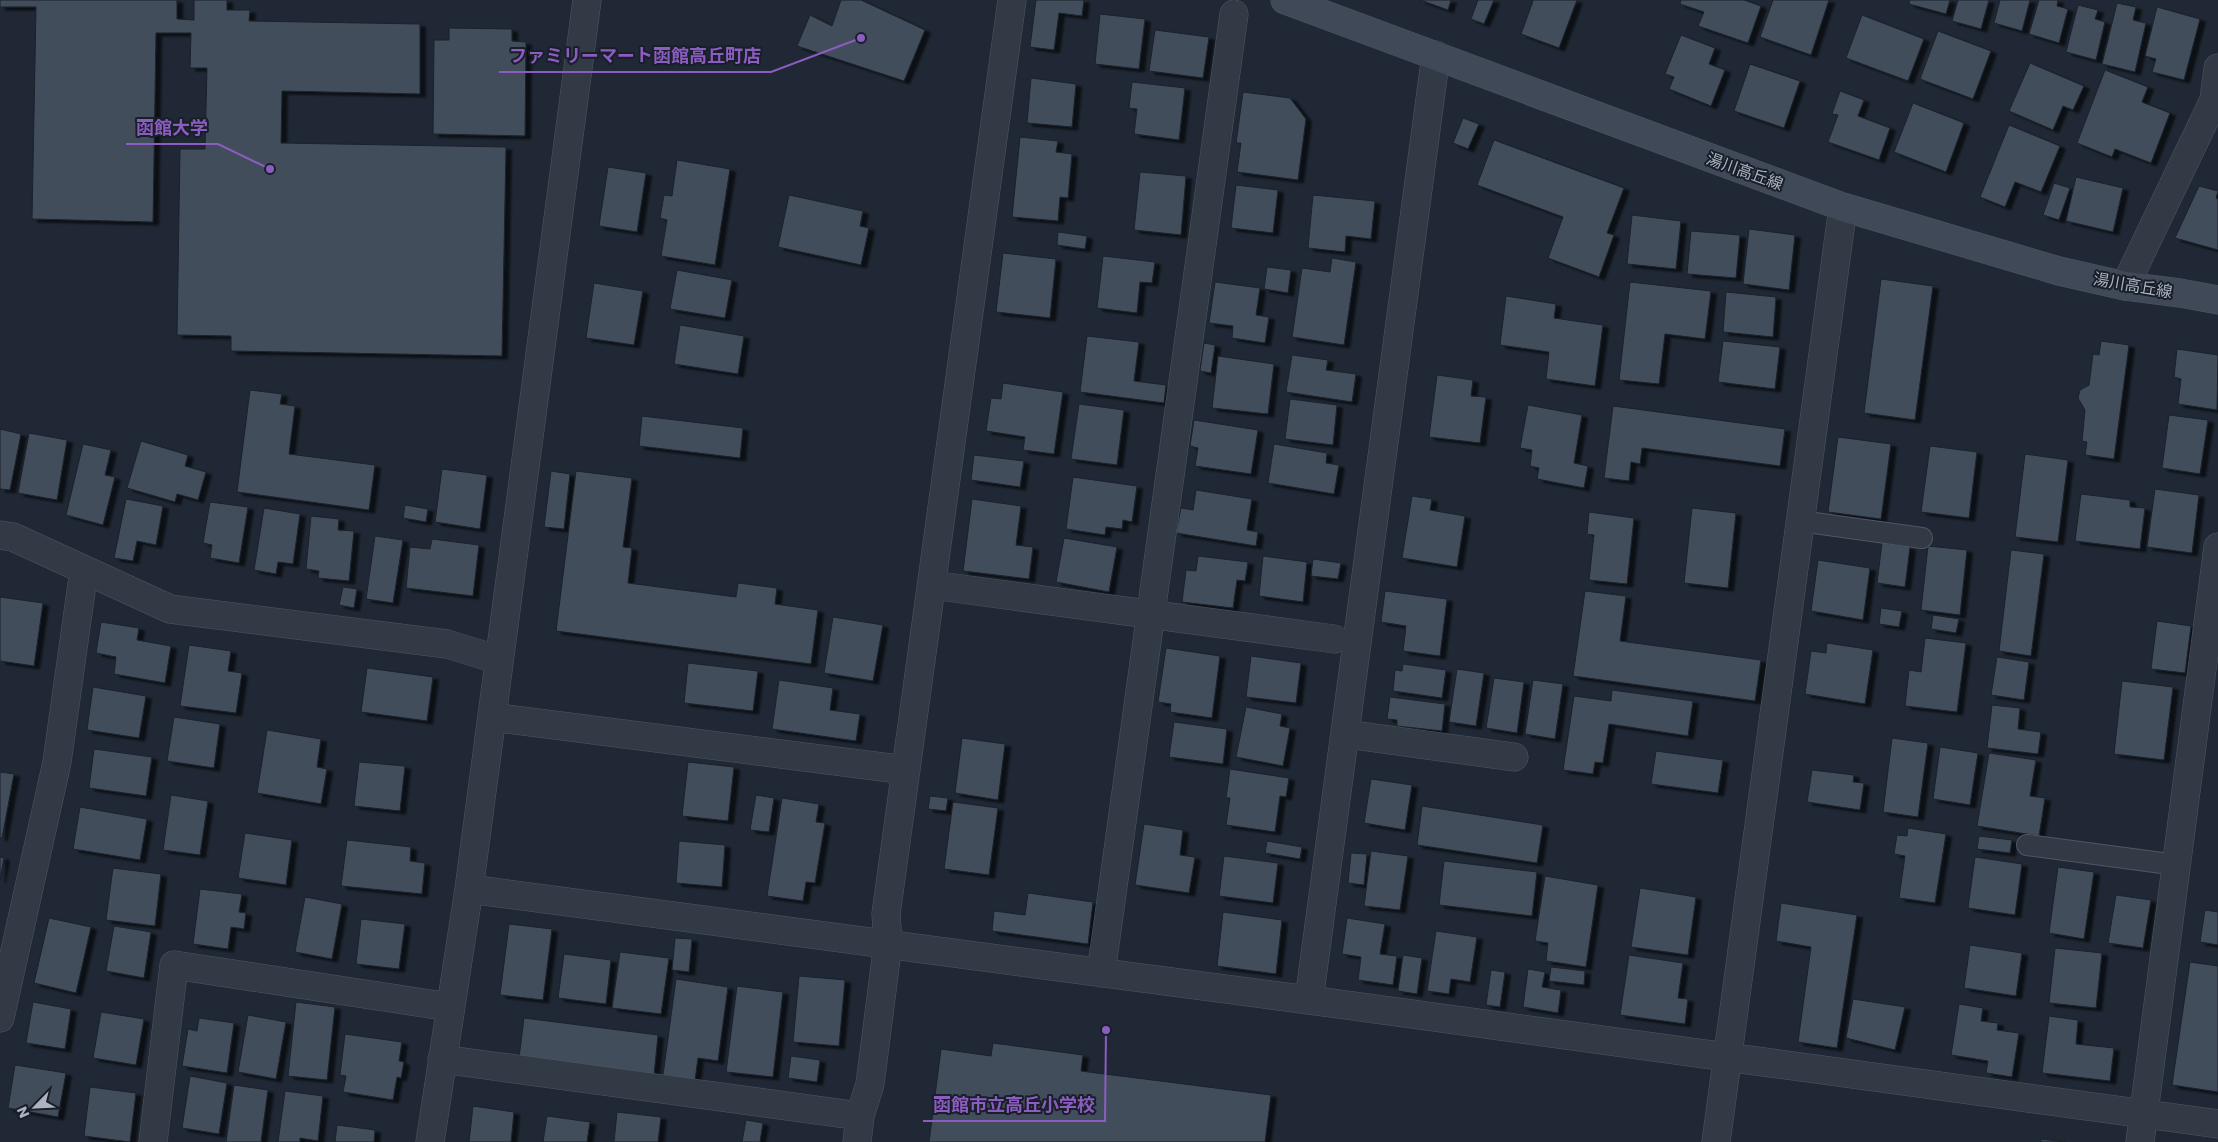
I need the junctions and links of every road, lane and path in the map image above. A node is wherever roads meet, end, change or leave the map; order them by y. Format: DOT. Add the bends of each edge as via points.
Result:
graph roads {
  1 [pos="587,0"];
  2 [pos="1012,0"];
  3 [pos="1285,0"];
  4 [pos="1234,14"];
  5 [pos="1436,55"];
  6 [pos="2218,68"];
  7 [pos="1843,206"];
  8 [pos="2125,286"];
  9 [pos="2218,300"];
  10 [pos="1800,521"];
  11 [pos="0,535"];
  12 [pos="1922,538"];
  13 [pos="2218,547"];
  14 [pos="84,570"];
  15 [pos="932,585"];
  16 [pos="1150,614"];
  17 [pos="1334,639"];
  18 [pos="500,660"];
  19 [pos="492,717"];
  20 [pos="1346,734"];
  21 [pos="1514,757"];
  22 [pos="906,770"];
  23 [pos="2027,845"];
  24 [pos="2177,865"];
  25 [pos="470,889"];
  26 [pos="8,941"];
  27 [pos="888,943"];
  28 [pos="1101,974"];
  29 [pos="1309,1000"];
  30 [pos="450,1007"];
  31 [pos="0,1018"];
  32 [pos="1728,1056"];
  33 [pos="442,1059"];
  34 [pos="2143,1114"];
  35 [pos="2218,1124"];
  36 [pos="858,1129"];
  37 [pos="153,1142"];
  38 [pos="430,1142"];
  39 [pos="1716,1142"];
  40 [pos="2140,1142"];
  1 -- 18 [label="street"];
  2 -- 15 [label="street"];
  3 -- 5 [label="street, 湯川高丘線"];
  4 -- 16 [label="street"];
  5 -- 7 [label="street, 湯川高丘線"];
  5 -- 20 [label="street"];
  6 -- 8 [label="street" via="2214,100"];
  7 -- 8 [label="street, 湯川高丘線" via="2059,271"];
  7 -- 10 [label="street"];
  8 -- 9 [label="street, 湯川高丘線"];
  10 -- 12 [label="lane"];
  10 -- 32 [label="street"];
  11 -- 14 [label="street" via="13,537"];
  13 -- 24 [label="street"];
  14 -- 18 [label="street" via="170,609 447,644"];
  14 -- 26 [label="street" via="57,762"];
  15 -- 16 [label="street"];
  15 -- 22 [label="street"];
  16 -- 17 [label="street"];
  16 -- 28 [label="street"];
  18 -- 19 [label="street"];
  19 -- 22 [label="street"];
  19 -- 25 [label="street"];
  20 -- 21 [label="street"];
  20 -- 29 [label="street"];
  22 -- 27 [label="street" via="886,914"];
  23 -- 24 [label="lane"];
  24 -- 34 [label="street"];
  25 -- 27 [label="street"];
  25 -- 30 [label="street"];
  26 -- 31 [label="street"];
  27 -- 28 [label="street"];
  27 -- 36 [label="street" via="870,1084"];
  28 -- 29 [label="street"];
  29 -- 32 [label="street"];
  30 -- 33 [label="street"];
  30 -- 37 [label="street" via="174,965"];
  32 -- 34 [label="street"];
  32 -- 39 [label="street"];
  33 -- 36 [label="street"];
  33 -- 38 [label="street"];
  34 -- 35 [label="street"];
  34 -- 40 [label="street"];
}
